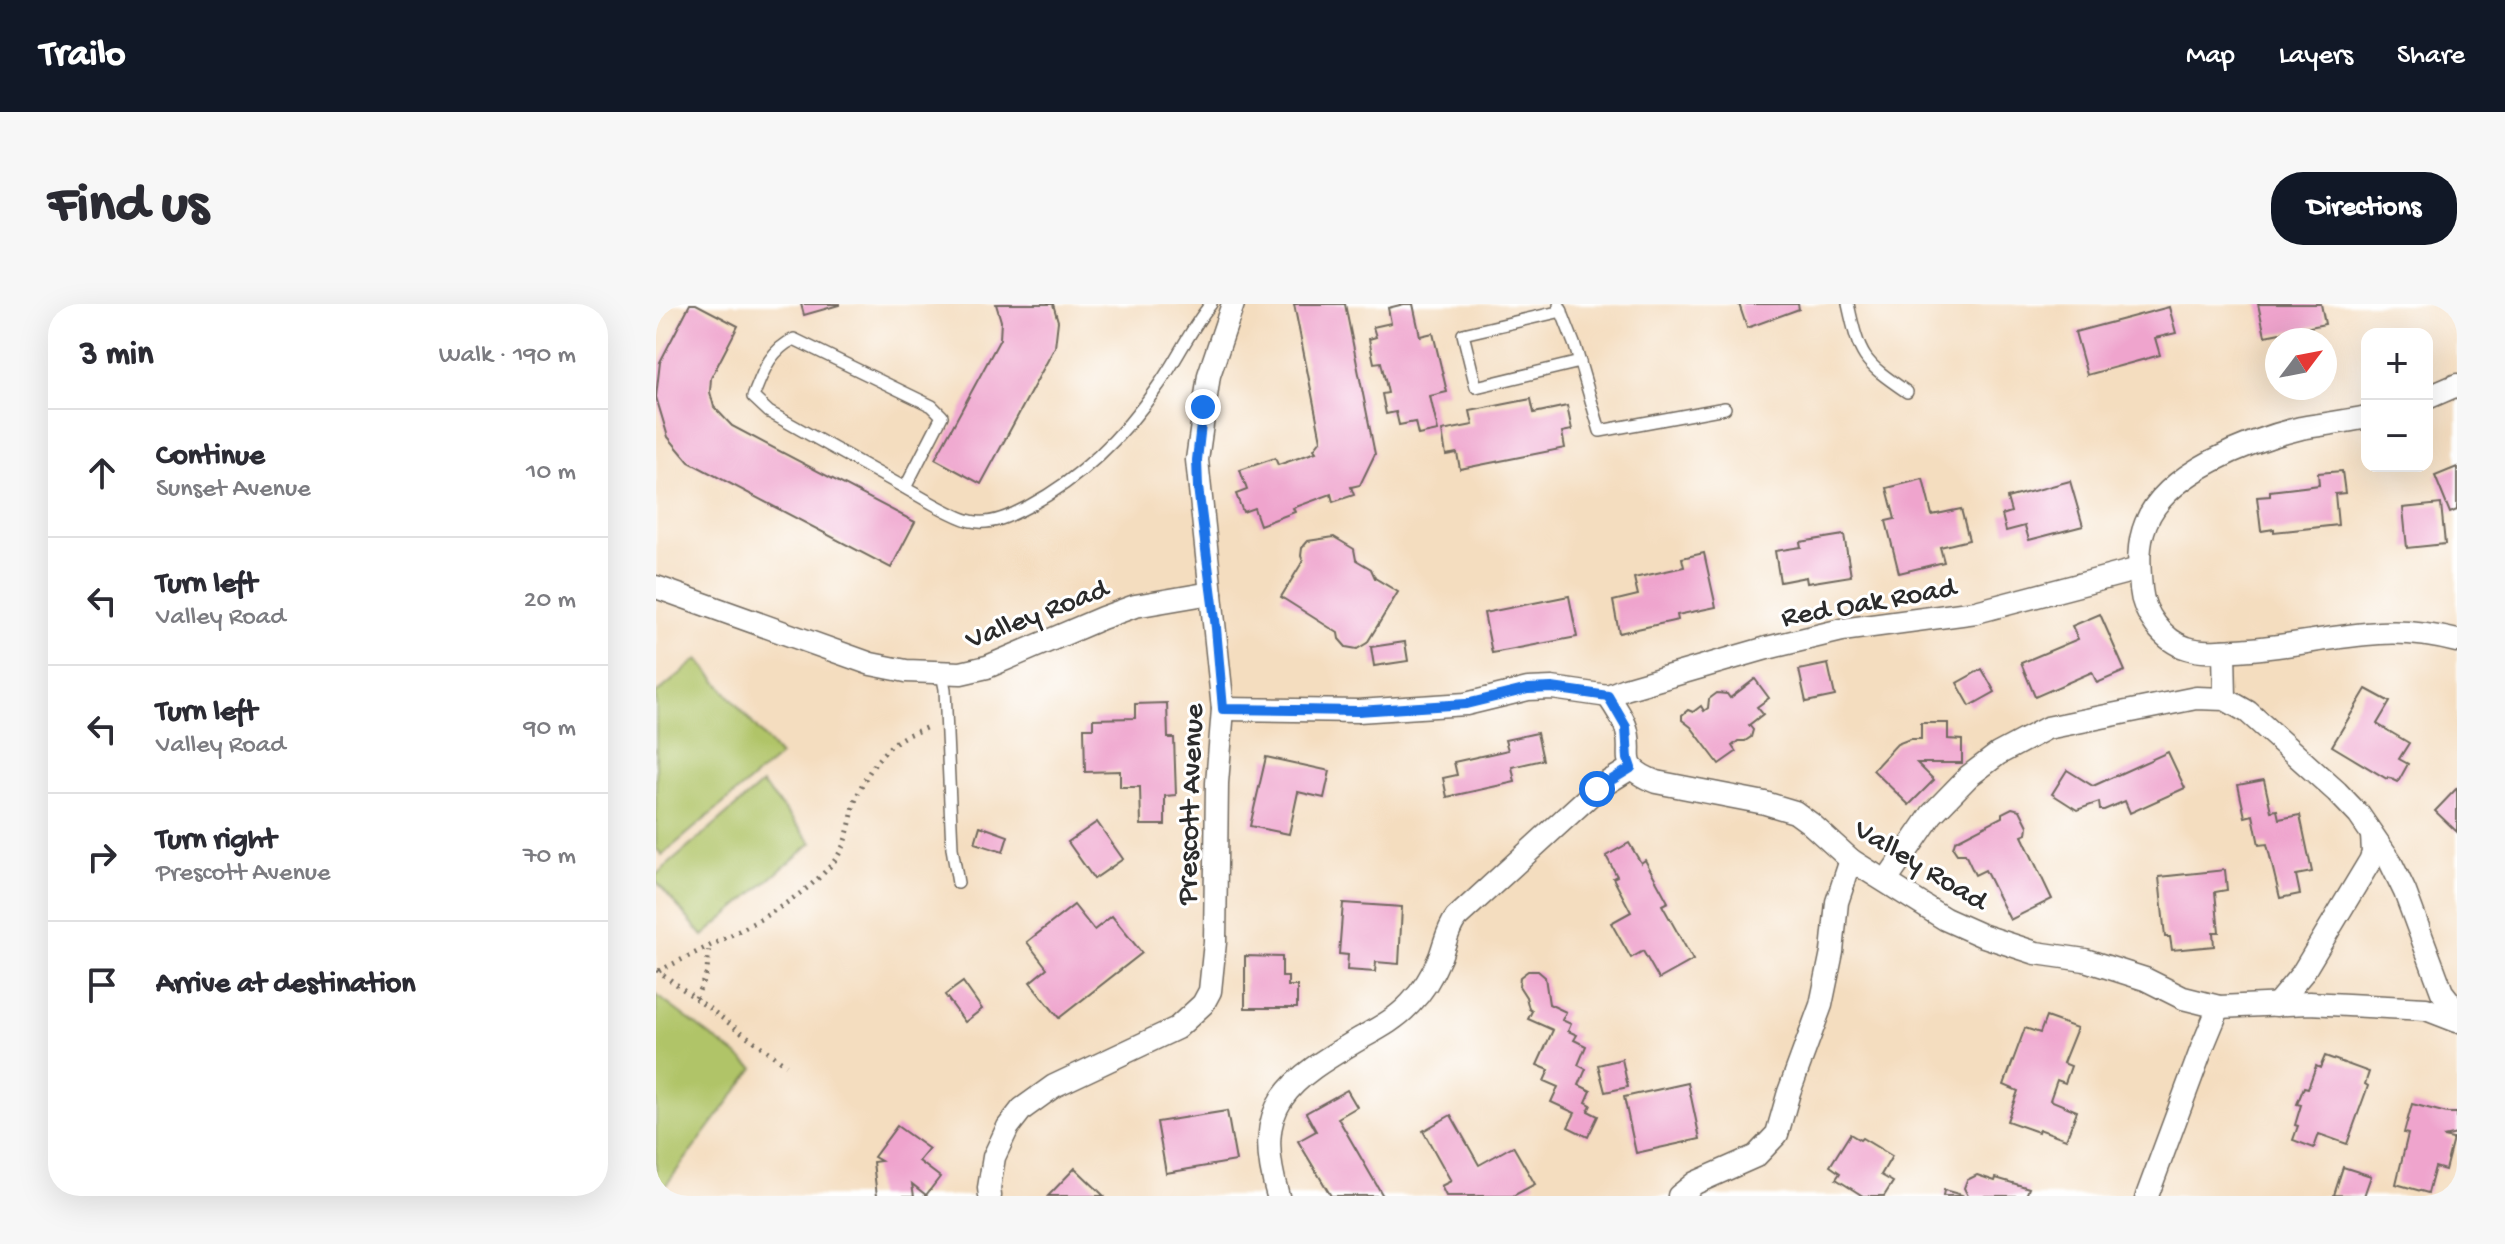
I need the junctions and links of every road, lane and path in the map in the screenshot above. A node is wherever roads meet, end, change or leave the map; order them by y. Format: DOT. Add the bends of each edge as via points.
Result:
graph roads {
  1 [pos="1211,304"];
  2 [pos="1233,304"];
  3 [pos="1848,304"];
  4 [pos="1560,307"];
  5 [pos="1580,362"];
  6 [pos="2457,385"];
  7 [pos="1907,392"];
  8 [pos="2433,395"];
  9 [pos="1725,408"];
  10 [pos="2361,418"];
  11 [pos="905,488"];
  12 [pos="2139,569"];
  13 [pos="656,587"];
  14 [pos="1211,593"];
  15 [pos="2457,641"];
  16 [pos="2224,651"];
  17 [pos="942,674"];
  18 [pos="1608,696"];
  19 [pos="2225,699"];
  20 [pos="1223,709"];
  21 [pos="946,716"];
  22 [pos="1631,768"];
  23 [pos="2372,835"];
  24 [pos="1851,860"];
  25 [pos="1886,881"];
  26 [pos="958,883"];
  27 [pos="709,945"];
  28 [pos="657,970"];
  29 [pos="696,998"];
  30 [pos="2276,1005"];
  31 [pos="2219,1007"];
  32 [pos="2457,1011"];
  33 [pos="2457,1021"];
  34 [pos="786,1065"];
  35 [pos="990,1196"];
  36 [pos="1278,1196"];
  37 [pos="1679,1196"];
  38 [pos="2147,1196"];
  1 -- 11 [label="lane" via="1127,426 1095,459 1037,502 1007,517 971,521"];
  2 -- 14 [label="street, Prescott Avenue" via="1209,375 1197,460"];
  3 -- 7 [label="lane" via="1864,357"];
  4 -- 5 [label="lane"];
  4 -- 5 [label="lane" via="1463,334 1476,387"];
  5 -- 9 [label="lane" via="1600,431"];
  6 -- 8 [label="street"];
  10 -- 12 [label="street" via="2277,435 2188,476 2163,495 2147,520 2139,544"];
  11 -- 11 [label="lane" via="769,412 753,397 780,345 794,339 932,406 942,416"];
  12 -- 16 [label="street" via="2141,595 2152,621 2172,641 2202,652"];
  12 -- 18 [label="street, Red Oak Road" via="1976,612 1842,630"];
  13 -- 17 [label="street, Valley Road" via="871,664"];
  14 -- 17 [label="street, Valley Road" via="1135,606 987,667"];
  14 -- 20 [label="street, Prescott Avenue"];
  15 -- 16 [label="street" via="2381,633"];
  16 -- 19 [label="street"];
  17 -- 21 [label="lane"];
  18 -- 20 [label="street" via="1552,688 1466,704 1358,711"];
  18 -- 22 [label="street" via="1626,727"];
  19 -- 23 [label="street" via="2248,712 2337,792"];
  19 -- 25 [label="street" via="2196,698 2088,718 2047,728 2022,741 1969,776 1932,814"];
  20 -- 35 [label="street, Prescott Avenue" via="1210,991 1177,1028 1054,1086 1022,1109 994,1157"];
  21 -- 26 [label="lane"];
  21 -- 27 [label="path" via="889,748 856,797 836,859 812,885"];
  22 -- 24 [label="street, Valley Road" via="1656,782 1795,812"];
  22 -- 36 [label="street" via="1597,789 1456,918 1428,981 1393,1020 1291,1085 1279,1101 1268,1147"];
  23 -- 30 [label="street" via="2370,861 2302,974"];
  23 -- 32 [label="street" via="2405,892 2442,992"];
  24 -- 25 [label="street, Valley Road"];
  24 -- 37 [label="street" via="1837,902 1821,1005 1777,1134 1756,1156 1695,1183"];
  25 -- 31 [label="street, Valley Road" via="1981,935 2036,953 2112,968"];
  27 -- 28 [label="path"];
  27 -- 29 [label="path" via="707,972"];
  28 -- 29 [label="path"];
  29 -- 34 [label="path"];
  30 -- 31 [label="street, Valley Road"];
  30 -- 33 [label="street, Valley Road" via="2426,1009"];
  31 -- 38 [label="street"];
}
